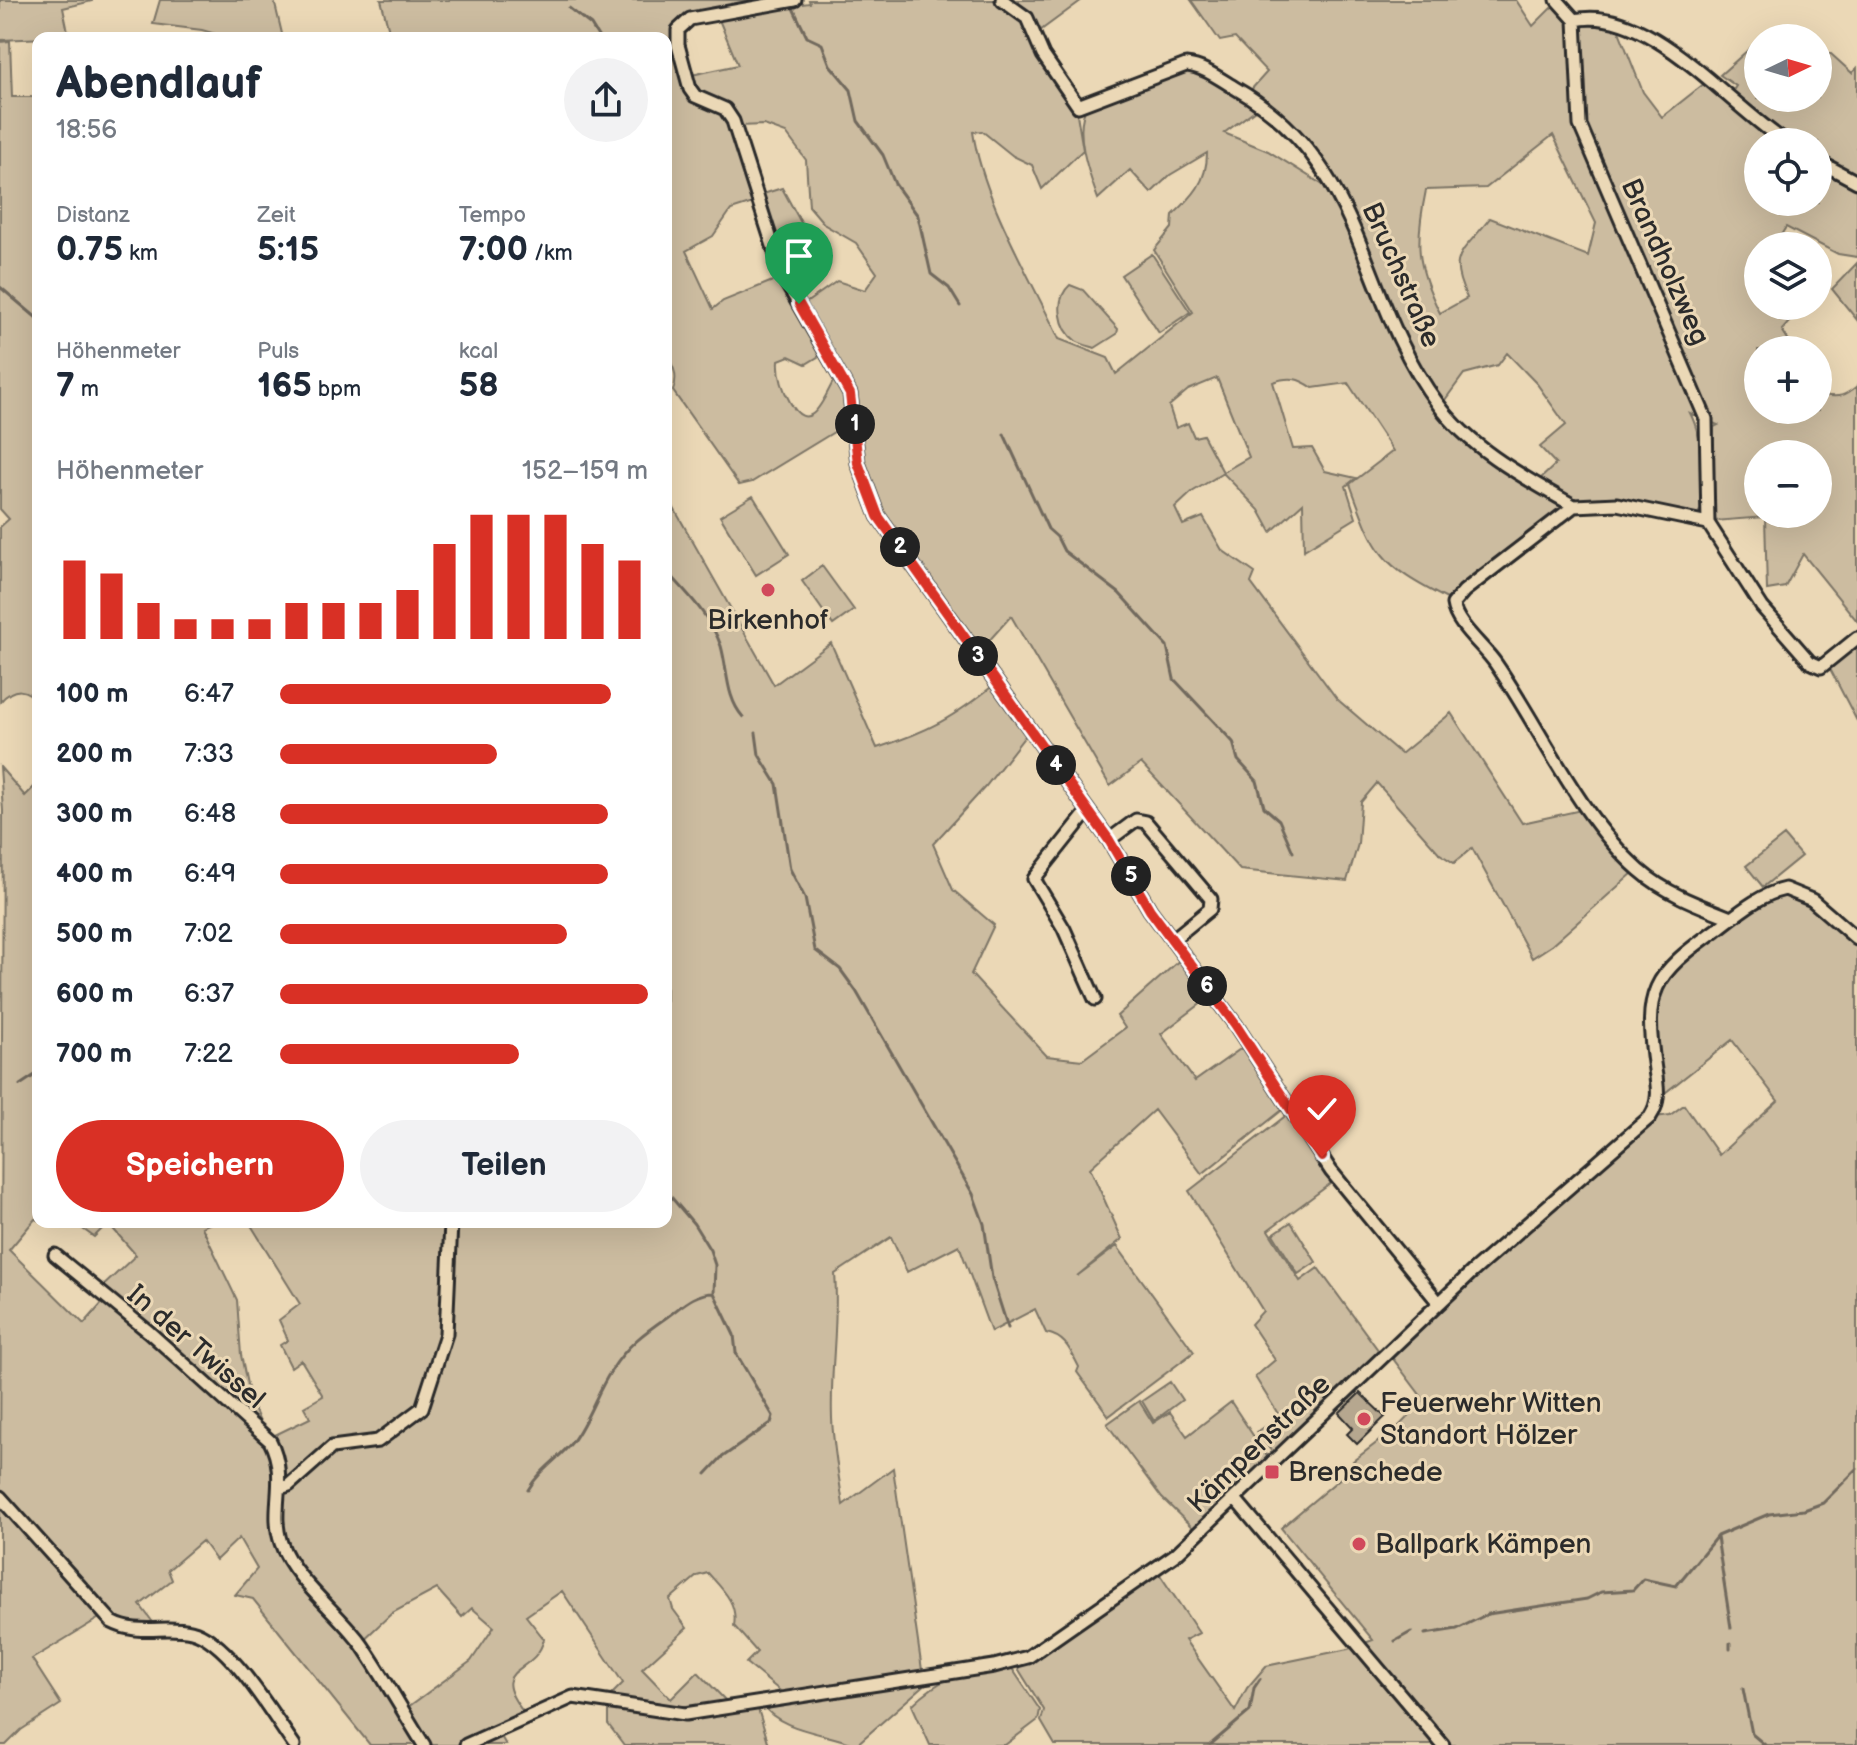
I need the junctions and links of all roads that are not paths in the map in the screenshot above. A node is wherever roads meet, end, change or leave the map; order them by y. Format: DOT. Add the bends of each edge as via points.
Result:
graph roads {
  1 [pos="795,0"];
  2 [pos="1002,0"];
  3 [pos="1557,0"];
  4 [pos="1575,20"];
  5 [pos="1768,128"];
  6 [pos="1832,169"];
  7 [pos="1857,182"];
  8 [pos="1574,506"];
  9 [pos="1708,523"];
  10 [pos="1857,638"];
  11 [pos="1088,811"];
  12 [pos="1109,840"];
  13 [pos="1731,918"];
  14 [pos="1857,939"];
  15 [pos="1172,940"];
  16 [pos="1095,999"];
  17 [pos="451,1228"];
  18 [pos="55,1255"];
  19 [pos="1439,1303"];
  20 [pos="280,1488"];
  21 [pos="0,1497"];
  22 [pos="1236,1500"];
  23 [pos="294,1745"];
  24 [pos="424,1745"];
  25 [pos="466,1745"];
  26 [pos="1443,1745"];
  1 -- 11 [label="street" via="685,22 677,35 687,82 695,96 725,109 733,121 783,277 850,394 858,463 878,516"];
  2 -- 8 [label="street, Bruchstraße" via="1027,18 1043,55 1078,106 1195,65 1292,130 1320,164 1354,222 1382,305 1435,401 1517,473"];
  3 -- 4 [label="street"];
  4 -- 5 [label="street" via="1617,23 1665,46"];
  4 -- 9 [label="street, Brandholzweg" via="1580,125 1706,419"];
  6 -- 7 [label="street"];
  8 -- 9 [label="street" via="1617,504"];
  8 -- 13 [label="street" via="1456,597 1454,610 1628,859 1670,891"];
  9 -- 10 [label="street" via="1762,607 1810,662 1821,667"];
  11 -- 12 [label="street"];
  11 -- 16 [label="street" via="1034,879 1064,929"];
  12 -- 15 [label="street"];
  12 -- 15 [label="street" via="1136,820 1146,822 1211,899 1210,909"];
  13 -- 14 [label="street, Kämpenstraße" via="1785,889 1812,900"];
  13 -- 19 [label="street, Kämpenstraße" via="1673,962 1658,983 1649,1025 1657,1101 1650,1117"];
  15 -- 19 [label="street" via="1235,1024 1331,1171"];
  17 -- 20 [label="street" via="446,1334 422,1408 378,1441 332,1447"];
  18 -- 20 [label="street, In der Twissel" via="270,1441 280,1460"];
  19 -- 22 [label="street, Kämpenstraße"];
  20 -- 24 [label="street, In der Twissel" via="279,1531 291,1562 361,1644"];
  21 -- 23 [label="street" via="112,1622 134,1629 191,1631 213,1643"];
  22 -- 25 [label="street, Kämpenstraße" via="1176,1554 1020,1660 685,1714 573,1697"];
  22 -- 26 [label="street"];
}
